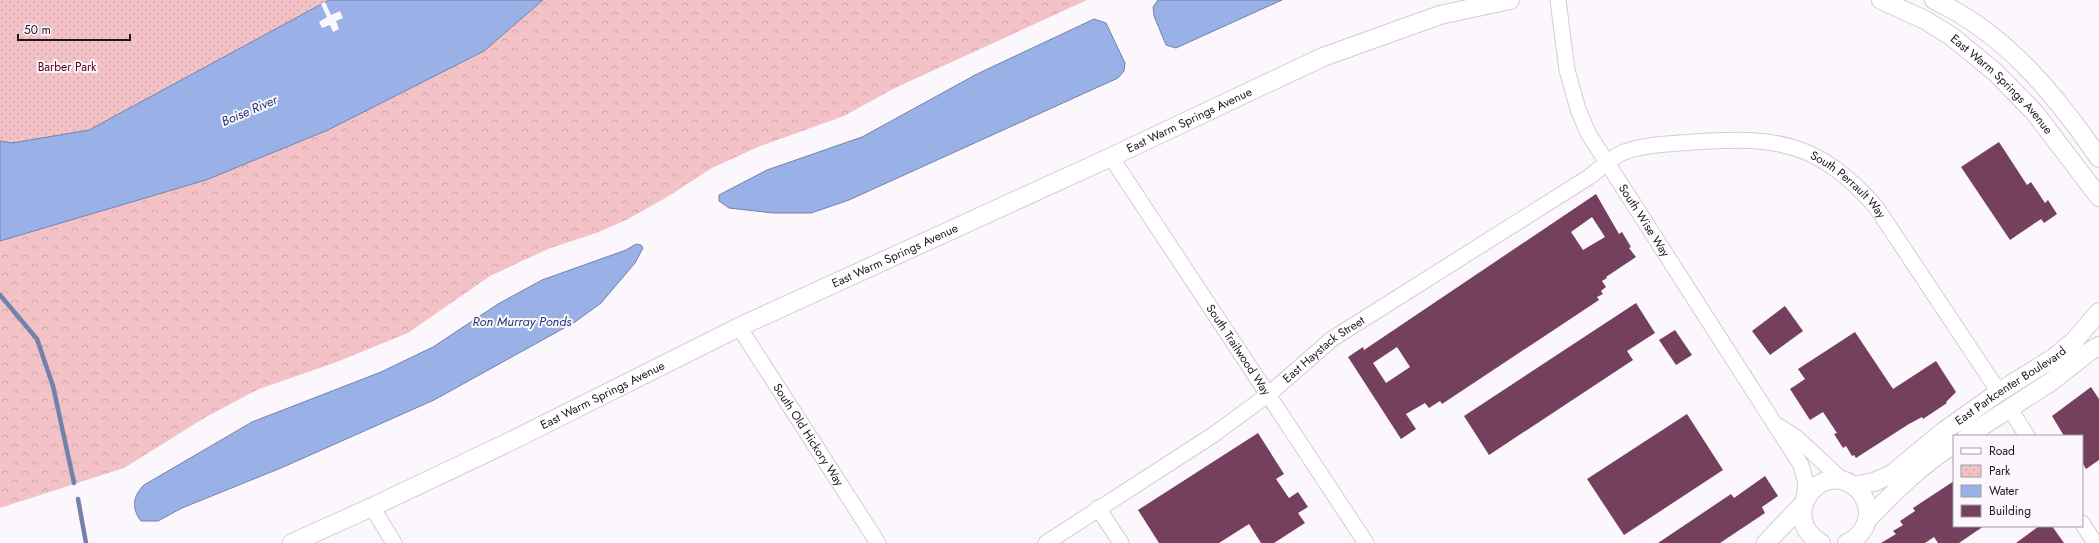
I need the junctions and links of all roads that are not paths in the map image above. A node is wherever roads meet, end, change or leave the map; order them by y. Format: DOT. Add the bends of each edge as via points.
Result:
graph roads {
  1 [pos="1510,0"];
  2 [pos="1558,0"];
  3 [pos="1881,0"];
  4 [pos="1934,0"];
  5 [pos="2096,152"];
  6 [pos="1111,157"];
  7 [pos="1607,163"];
  8 [pos="2099,197"];
  9 [pos="2099,312"];
  10 [pos="739,327"];
  11 [pos="2099,346"];
  12 [pos="1999,392"];
  13 [pos="1269,394"];
  14 [pos="2010,409"];
  15 [pos="1775,424"];
  16 [pos="1970,435"];
  17 [pos="2026,435"];
  18 [pos="1953,445"];
  19 [pos="1848,484"];
  20 [pos="1803,504"];
  21 [pos="372,507"];
  22 [pos="1098,508"];
  23 [pos="2083,525"];
  24 [pos="1865,530"];
  25 [pos="292,543"];
  26 [pos="394,543"];
  27 [pos="878,543"];
  28 [pos="1046,543"];
  29 [pos="1121,543"];
  30 [pos="1366,543"];
  31 [pos="1766,543"];
  32 [pos="1821,543"];
  33 [pos="1848,543"];
  34 [pos="2095,543"];
  1 -- 6 [label="street, East Warm Springs Avenue" via="1440,15 1323,57"];
  2 -- 7 [label="street, South Wise Way" via="1567,70 1578,109 1588,133"];
  3 -- 8 [label="street, East Warm Springs Avenue" via="1925,20 1952,36 1995,72 2035,113"];
  4 -- 5 [label="street" via="1978,24 2007,49 2050,93"];
  6 -- 10 [label="street, East Warm Springs Avenue"];
  6 -- 13 [label="street, South Trailwood Way"];
  7 -- 12 [label="street, South Perrault Way" via="1623,152 1653,146 1730,139 1777,143 1802,150 1826,161 1858,186 1876,207"];
  7 -- 13 [label="street, East Haystack Street" via="1589,177 1332,339"];
  7 -- 15 [label="street, South Wise Way"];
  9 -- 12 [label="street, East Parkcenter Boulevard" via="2074,341 2055,357"];
  10 -- 21 [label="street, East Warm Springs Avenue"];
  10 -- 27 [label="street, South Old Hickory Way"];
  11 -- 14 [label="street, East Parkcenter Boulevard"];
  12 -- 19 [label="street, East Parkcenter Boulevard" via="1944,431 1892,474 1874,482"];
  13 -- 22 [label="street, East Haystack Street" via="1213,435"];
  13 -- 30 [label="street, South Trailwood Way"];
  14 -- 16 [label="street, East Parkcenter Boulevard"];
  14 -- 17 [label="street"];
  15 -- 19 [label="street, South Wise Way" via="1796,438"];
  15 -- 20 [label="street, South Wise Way" via="1801,465 1806,483"];
  18 -- 24 [label="street, East Parkcenter Boulevard" via="1904,482"];
  19 -- 20 [label="street, East Parkcenter Boulevard" via="1830,481 1818,485"];
  19 -- 24 [label="street" via="1865,499"];
  20 -- 31 [label="street"];
  20 -- 32 [label="street" via="1805,527 1809,534"];
  21 -- 25 [label="street, East Warm Springs Avenue"];
  21 -- 26 [label="street"];
  22 -- 28 [label="street, East Haystack Street"];
  22 -- 29 [label="street"];
  23 -- 34 [label="street"];
  24 -- 33 [label="street, East Parkcenter Boulevard"];
}
